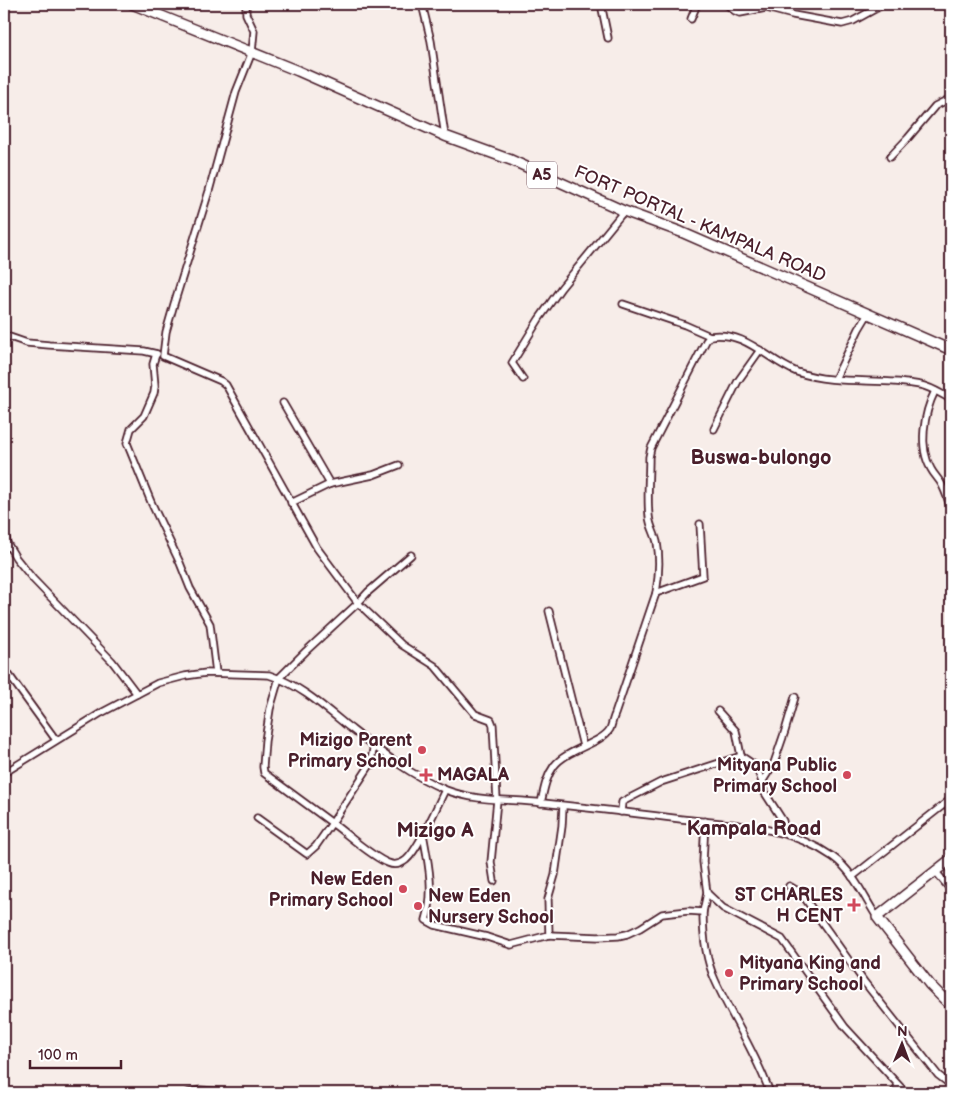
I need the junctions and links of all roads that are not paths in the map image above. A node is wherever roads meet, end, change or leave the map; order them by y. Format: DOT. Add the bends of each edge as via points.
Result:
graph roads {
  1 [pos="132,4"];
  2 [pos="246,4"];
  3 [pos="422,4"];
  4 [pos="601,4"];
  5 [pos="697,4"];
  6 [pos="726,4"];
  7 [pos="884,4"];
  8 [pos="691,19"];
  9 [pos="608,38"];
  10 [pos="252,52"];
  11 [pos="951,98"];
  12 [pos="445,136"];
  13 [pos="890,157"];
  14 [pos="624,211"];
  15 [pos="623,304"];
  16 [pos="868,314"];
  17 [pos="4,335"];
  18 [pos="710,336"];
  19 [pos="760,350"];
  20 [pos="951,350"];
  21 [pos="156,354"];
  22 [pos="163,356"];
  23 [pos="835,379"];
  24 [pos="523,380"];
  25 [pos="935,391"];
  26 [pos="951,399"];
  27 [pos="283,403"];
  28 [pos="714,429"];
  29 [pos="399,465"];
  30 [pos="330,484"];
  31 [pos="291,503"];
  32 [pos="951,510"];
  33 [pos="700,524"];
  34 [pos="4,528"];
  35 [pos="411,555"];
  36 [pos="656,593"];
  37 [pos="358,603"];
  38 [pos="549,610"];
  39 [pos="4,668"];
  40 [pos="216,673"];
  41 [pos="279,678"];
  42 [pos="137,694"];
  43 [pos="795,697"];
  44 [pos="718,711"];
  45 [pos="56,740"];
  46 [pos="374,745"];
  47 [pos="583,746"];
  48 [pos="741,756"];
  49 [pos="393,760"];
  50 [pos="370,764"];
  51 [pos="4,773"];
  52 [pos="762,782"];
  53 [pos="446,790"];
  54 [pos="951,799"];
  55 [pos="497,800"];
  56 [pos="541,803"];
  57 [pos="563,806"];
  58 [pos="621,812"];
  59 [pos="257,818"];
  60 [pos="705,821"];
  61 [pos="332,823"];
  62 [pos="783,833"];
  63 [pos="423,834"];
  64 [pos="951,858"];
  65 [pos="936,872"];
  66 [pos="852,878"];
  67 [pos="494,881"];
  68 [pos="789,886"];
  69 [pos="951,890"];
  70 [pos="707,893"];
  71 [pos="703,912"];
  72 [pos="878,917"];
  73 [pos="549,936"];
  74 [pos="951,1006"];
  75 [pos="951,1085"];
  76 [pos="898,1086"];
  77 [pos="215,1091"];
  78 [pos="188,1093"];
  79 [pos="770,1093"];
  80 [pos="893,1093"];
  81 [pos="906,1093"];
  1 -- 10 [label="main road, FORT PORTAL - KAMPALA ROAD / A5"];
  2 -- 10 [label="street" via="246,14 254,31"];
  3 -- 12 [label="street" via="431,41"];
  4 -- 9 [label="street"];
  5 -- 8 [label="street"];
  6 -- 7 [label="street" via="740,13 766,8 842,24"];
  10 -- 12 [label="main road, FORT PORTAL - KAMPALA ROAD / A5"];
  10 -- 22 [label="street" via="236,92 169,323"];
  11 -- 13 [label="street" via="935,106"];
  12 -- 14 [label="main road, FORT PORTAL - KAMPALA ROAD / A5" via="511,160"];
  14 -- 16 [label="main road, FORT PORTAL - KAMPALA ROAD / A5" via="681,232"];
  14 -- 24 [label="street" via="561,288 512,363"];
  15 -- 18 [label="street"];
  16 -- 20 [label="main road, FORT PORTAL - KAMPALA ROAD / A5"];
  16 -- 23 [label="street"];
  17 -- 21 [label="street" via="27,343"];
  18 -- 19 [label="street" via="741,338"];
  18 -- 36 [label="street" via="649,457 648,515 659,559"];
  19 -- 23 [label="street" via="797,372"];
  19 -- 28 [label="street" via="738,381"];
  21 -- 22 [label="street"];
  21 -- 40 [label="street" via="154,393 144,416 131,429 127,443 190,588 210,624"];
  22 -- 31 [label="street" via="226,385"];
  23 -- 25 [label="street" via="920,385"];
  25 -- 26 [label="street"];
  25 -- 32 [label="street" via="930,400 924,448"];
  27 -- 30 [label="street"];
  29 -- 30 [label="street" via="373,475"];
  30 -- 31 [label="street"];
  31 -- 37 [label="street" via="317,548"];
  33 -- 36 [label="street" via="703,576"];
  34 -- 42 [label="street" via="7,543 19,562 112,661"];
  35 -- 37 [label="street"];
  36 -- 47 [label="street" via="609,729"];
  37 -- 41 [label="street"];
  37 -- 55 [label="street" via="402,645 435,666 475,714 491,720"];
  38 -- 47 [label="street"];
  39 -- 45 [label="street"];
  40 -- 41 [label="street" via="252,673"];
  40 -- 42 [label="street" via="158,683"];
  41 -- 46 [label="street" via="311,697"];
  41 -- 61 [label="street" via="270,709 263,770"];
  42 -- 45 [label="street"];
  43 -- 52 [label="street" via="774,763"];
  44 -- 48 [label="street" via="736,731"];
  45 -- 51 [label="street"];
  46 -- 49 [label="street"];
  46 -- 50 [label="street"];
  47 -- 56 [label="street" via="555,764 546,778"];
  48 -- 52 [label="street" via="756,766"];
  48 -- 58 [label="street" via="661,782 622,802"];
  49 -- 50 [label="street"];
  49 -- 53 [label="street"];
  50 -- 61 [label="street"];
  52 -- 62 [label="street" via="763,790 783,821"];
  53 -- 55 [label="street"];
  53 -- 63 [label="street"];
  54 -- 66 [label="street"];
  55 -- 56 [label="street"];
  55 -- 67 [label="street" via="491,862"];
  56 -- 57 [label="street"];
  57 -- 58 [label="street"];
  57 -- 73 [label="street" via="556,875 548,899"];
  58 -- 60 [label="street"];
  59 -- 61 [label="street" via="308,854"];
  60 -- 62 [label="street"];
  60 -- 70 [label="street"];
  61 -- 63 [label="street" via="389,864 406,860"];
  62 -- 66 [label="street" via="802,838 833,858"];
  63 -- 73 [label="street" via="430,876 426,920 511,945"];
  64 -- 65 [label="main road"];
  65 -- 69 [label="street"];
  65 -- 72 [label="main road"];
  66 -- 72 [label="street"];
  68 -- 75 [label="street" via="801,893 865,984 938,1075"];
  70 -- 71 [label="street"];
  70 -- 76 [label="street" via="723,908 782,938 845,1027"];
  71 -- 73 [label="street" via="662,914 640,928 618,936"];
  71 -- 79 [label="street" via="704,939 714,979"];
  72 -- 74 [label="main road" via="930,985"];
  76 -- 80 [label="street"];
  76 -- 81 [label="street"];
  77 -- 78 [label="street"];
}
